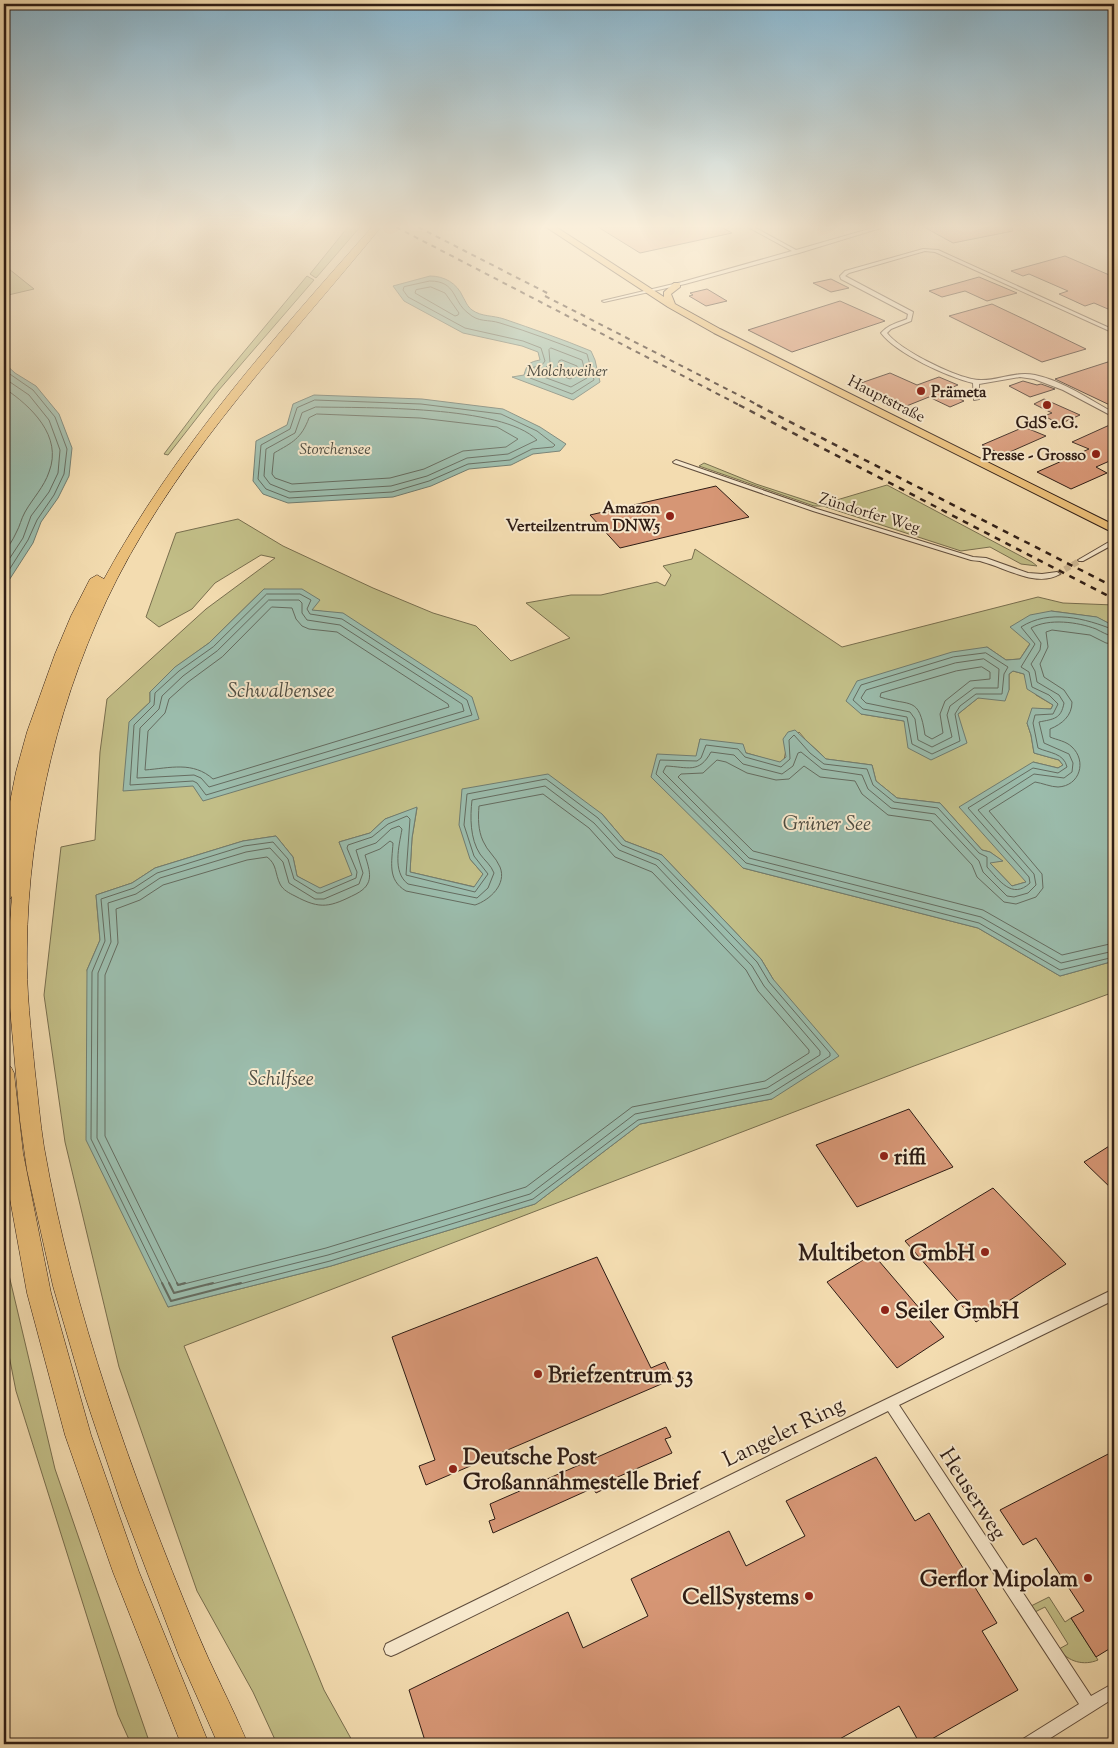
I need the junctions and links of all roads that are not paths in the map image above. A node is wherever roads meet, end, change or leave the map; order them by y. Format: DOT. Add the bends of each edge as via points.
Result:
graph roads {
  1 [pos="297,309"];
  2 [pos="307,309"];
  3 [pos="677,309"];
  4 [pos="902,309"];
  5 [pos="1061,309"];
  6 [pos="1114,332"];
  7 [pos="976,382"];
  8 [pos="976,399"];
  9 [pos="1114,415"];
  10 [pos="676,462"];
  11 [pos="1114,534"];
  12 [pos="1082,560"];
  13 [pos="1057,574"];
  14 [pos="4,894"];
  15 [pos="4,1073"];
  16 [pos="1114,1294"];
  17 [pos="890,1403"];
  18 [pos="391,1650"];
  19 [pos="1114,1690"];
  20 [pos="1088,1705"];
  21 [pos="195,1744"];
  22 [pos="233,1744"];
  23 [pos="1028,1744"];
  1 -- 14 [label="highway" via="215,403 141,505 96,582 52,677 33,736 16,804"];
  2 -- 22 [label="highway" via="226,403 152,506 109,580 66,677 49,734 32,803 18,933 21,1032 34,1147 62,1281 104,1423 156,1563"];
  3 -- 11 [label="main road, Hauptstraße"];
  4 -- 7 [label="street" via="911,313 909,320 886,330 885,336 957,376"];
  5 -- 6 [label="street"];
  7 -- 8 [label="street"];
  7 -- 9 [label="street" via="1034,377"];
  10 -- 13 [label="street, Zündorfer Weg" via="806,507 1007,569 1034,576"];
  11 -- 12 [label="street"];
  15 -- 21 [label="highway" via="12,1153 39,1293 78,1435 126,1572"];
  16 -- 17 [label="street, Langeler Ring"];
  17 -- 18 [label="street, Langeler Ring"];
  17 -- 20 [label="street, Heuserweg"];
  19 -- 20 [label="street"];
  20 -- 23 [label="street"];
}
